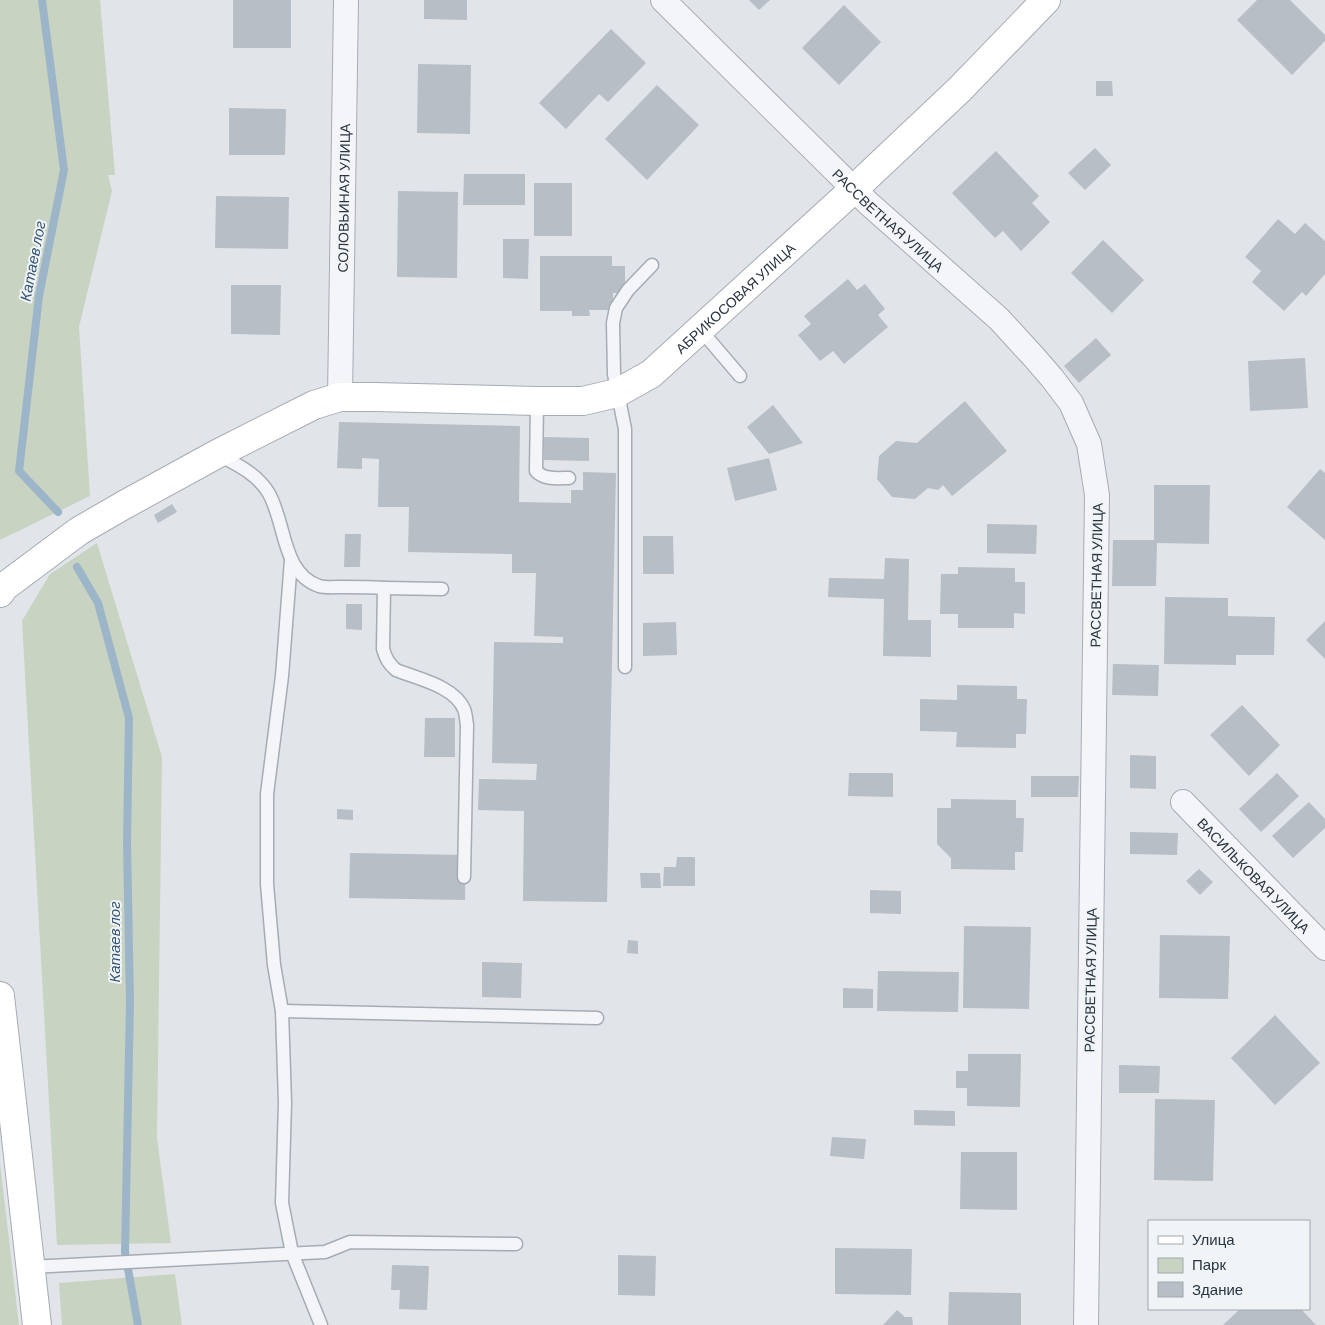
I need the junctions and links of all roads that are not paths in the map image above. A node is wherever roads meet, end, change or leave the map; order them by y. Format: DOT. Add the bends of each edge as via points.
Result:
graph roads {
  1 [pos="346,0"];
  2 [pos="663,0"];
  3 [pos="1046,0"];
  4 [pos="854,189"];
  5 [pos="652,265"];
  6 [pos="700,329"];
  7 [pos="740,376"];
  8 [pos="617,393"];
  9 [pos="340,397"];
  10 [pos="537,401"];
  11 [pos="217,454"];
  12 [pos="569,478"];
  13 [pos="291,560"];
  14 [pos="384,588"];
  15 [pos="442,589"];
  16 [pos="0,593"];
  17 [pos="625,667"];
  18 [pos="1184,802"];
  19 [pos="464,877"];
  20 [pos="1325,948"];
  21 [pos="0,996"];
  22 [pos="282,1011"];
  23 [pos="597,1018"];
  24 [pos="516,1244"];
  25 [pos="292,1254"];
  26 [pos="30,1267"];
  27 [pos="1092,1323"];
  28 [pos="37,1325"];
  29 [pos="321,1325"];
  1 -- 9 [label="street, СОЛОВЬИНАЯ УЛИЦА"];
  2 -- 4 [label="street, РАССВЕТНАЯ УЛИЦА"];
  3 -- 4 [label="street, АБРИКОСОВАЯ УЛИЦА" via="960,90"];
  4 -- 6 [label="street, АБРИКОСОВАЯ УЛИЦА"];
  4 -- 27 [label="street, РАССВЕТНАЯ УЛИЦА" via="999,319 1071,403 1089,444 1096,495"];
  5 -- 8 [label="lane" via="616,308 613,323"];
  6 -- 7 [label="lane"];
  6 -- 8 [label="street, АБРИКОСОВАЯ УЛИЦА" via="651,374"];
  8 -- 10 [label="street, АБРИКОСОВАЯ УЛИЦА" via="582,401"];
  8 -- 17 [label="lane" via="625,429"];
  9 -- 10 [label="street, АБРИКОСОВАЯ УЛИЦА"];
  9 -- 11 [label="street, АБРИКОСОВАЯ УЛИЦА" via="314,405"];
  10 -- 12 [label="lane" via="536,471 540,476"];
  11 -- 13 [label="lane" via="248,470 268,491"];
  11 -- 16 [label="street, АБРИКОСОВАЯ УЛИЦА" via="79,531"];
  13 -- 14 [label="lane" via="305,577 321,586"];
  13 -- 22 [label="lane" via="282,676 267,794 266,884"];
  14 -- 15 [label="lane"];
  14 -- 19 [label="lane" via="385,658 396,670 451,693 464,710 467,725"];
  18 -- 20 [label="street, ВАСИЛЬКОВАЯ УЛИЦА"];
  21 -- 26 [label="street"];
  22 -- 23 [label="lane"];
  22 -- 25 [label="lane" via="285,1103 282,1203"];
  24 -- 25 [label="lane" via="350,1242 325,1252"];
  25 -- 26 [label="lane"];
  25 -- 29 [label="lane"];
  26 -- 28 [label="street"];
}
